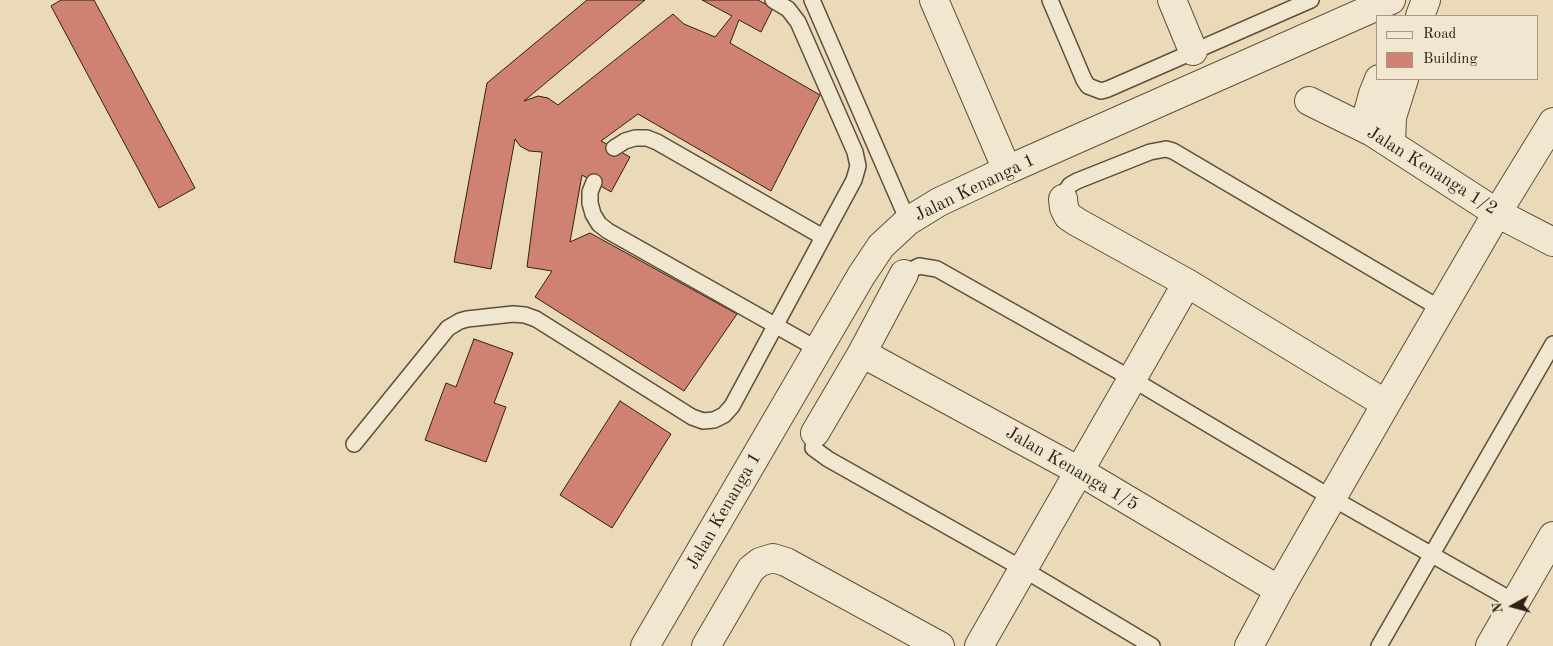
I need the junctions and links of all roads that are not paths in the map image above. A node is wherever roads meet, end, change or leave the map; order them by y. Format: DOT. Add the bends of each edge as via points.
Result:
graph roads {
  1 [pos="772,0"];
  2 [pos="812,0"];
  3 [pos="934,0"];
  4 [pos="1050,0"];
  5 [pos="1172,0"];
  6 [pos="1426,0"];
  7 [pos="1301,2"];
  8 [pos="1389,6"];
  9 [pos="1420,15"];
  10 [pos="1193,51"];
  11 [pos="1378,80"];
  12 [pos="1404,80"];
  13 [pos="1309,101"];
  14 [pos="1553,122"];
  15 [pos="1382,138"];
  16 [pos="614,148"];
  17 [pos="1007,170"];
  18 [pos="594,182"];
  19 [pos="1063,199"];
  20 [pos="1498,213"];
  21 [pos="908,221"];
  22 [pos="824,237"];
  23 [pos="1553,242"];
  24 [pos="904,274"];
  25 [pos="1187,283"];
  26 [pos="1441,309"];
  27 [pos="776,325"];
  28 [pos="1553,344"];
  29 [pos="818,350"];
  30 [pos="862,353"];
  31 [pos="1132,379"];
  32 [pos="1386,404"];
  33 [pos="815,433"];
  34 [pos="354,444"];
  35 [pos="1079,471"];
  36 [pos="1332,498"];
  37 [pos="1553,536"];
  38 [pos="1432,554"];
  39 [pos="1023,569"];
  40 [pos="1279,590"];
  41 [pos="1515,602"];
  42 [pos="710,645"];
  43 [pos="645,646"];
  44 [pos="940,646"];
  45 [pos="978,646"];
  46 [pos="1152,646"];
  47 [pos="1248,646"];
  48 [pos="1379,646"];
  49 [pos="1490,646"];
  1 -- 22 [label="lane" via="795,17 858,159 854,180"];
  2 -- 21 [label="lane"];
  3 -- 17 [label="street"];
  4 -- 10 [label="lane" via="1084,80 1094,90 1108,90"];
  5 -- 10 [label="street"];
  6 -- 9 [label="street"];
  7 -- 10 [label="lane"];
  8 -- 17 [label="street, Jalan Kenanga 1"];
  11 -- 15 [label="street" via="1367,116"];
  12 -- 15 [label="street"];
  13 -- 15 [label="street, Jalan Kenanga 1/2"];
  14 -- 20 [label="street"];
  15 -- 20 [label="street, Jalan Kenanga 1/2"];
  16 -- 22 [label="lane" via="635,138 657,142"];
  17 -- 21 [label="street, Jalan Kenanga 1" via="939,202"];
  18 -- 27 [label="lane" via="590,203 593,214 604,227"];
  19 -- 25 [label="street" via="1068,216"];
  19 -- 26 [label="lane" via="1070,185 1077,180 1150,152 1173,151"];
  20 -- 23 [label="street, Jalan Kenanga 1/2"];
  20 -- 26 [label="street"];
  21 -- 29 [label="street, Jalan Kenanga 1" via="881,246"];
  22 -- 27 [label="lane"];
  24 -- 30 [label="street"];
  24 -- 31 [label="lane" via="919,266 937,268"];
  25 -- 31 [label="street"];
  25 -- 32 [label="street"];
  26 -- 32 [label="street"];
  27 -- 29 [label="lane"];
  27 -- 34 [label="lane" via="732,406 714,420 702,421 530,316 513,314 460,321 444,332"];
  28 -- 38 [label="lane"];
  29 -- 43 [label="street, Jalan Kenanga 1"];
  30 -- 33 [label="street"];
  30 -- 35 [label="street, Jalan Kenanga 1/5"];
  31 -- 35 [label="street"];
  31 -- 36 [label="lane"];
  32 -- 36 [label="street"];
  33 -- 39 [label="lane" via="813,448 828,459"];
  35 -- 39 [label="street"];
  35 -- 40 [label="street, Jalan Kenanga 1/5"];
  36 -- 38 [label="lane"];
  36 -- 40 [label="street"];
  37 -- 41 [label="street"];
  38 -- 41 [label="lane"];
  38 -- 48 [label="lane"];
  39 -- 45 [label="street"];
  39 -- 46 [label="lane"];
  40 -- 47 [label="street"];
  41 -- 49 [label="street"];
  42 -- 44 [label="street" via="751,569 773,558 786,562"];
}
